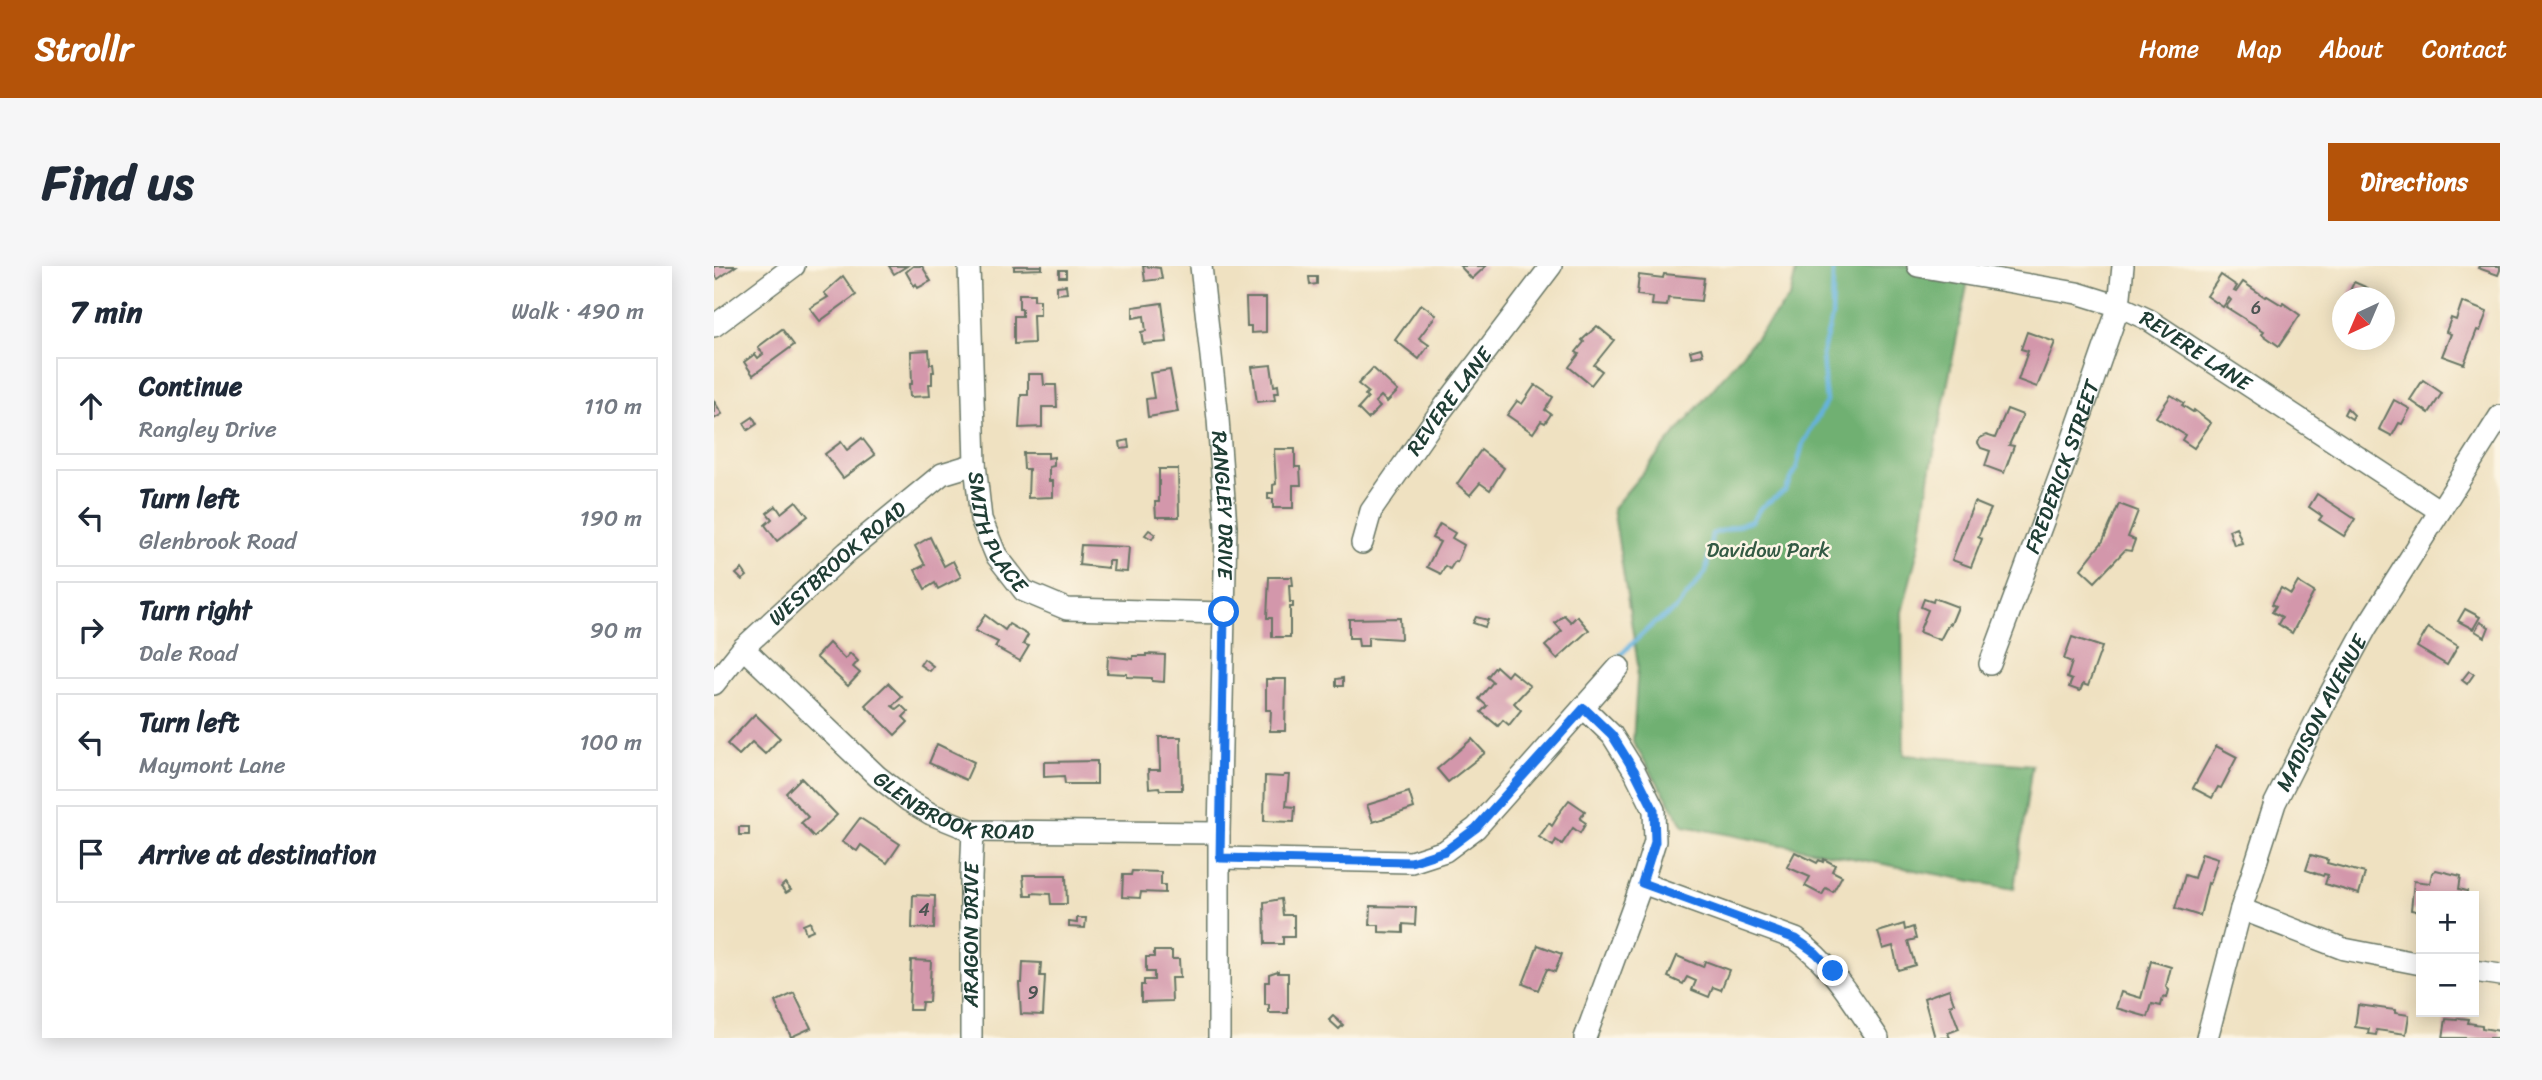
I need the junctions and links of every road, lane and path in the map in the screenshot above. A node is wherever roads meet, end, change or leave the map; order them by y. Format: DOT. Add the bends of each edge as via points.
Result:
graph roads {
  1 [pos="794,266"];
  2 [pos="968,266"];
  3 [pos="1201,266"];
  4 [pos="1551,266"];
  5 [pos="1918,266"];
  6 [pos="2123,266"];
  7 [pos="2119,306"];
  8 [pos="714,326"];
  9 [pos="2500,416"];
  10 [pos="975,464"];
  11 [pos="2440,511"];
  12 [pos="1362,544"];
  13 [pos="1224,612"];
  14 [pos="743,648"];
  15 [pos="1990,664"];
  16 [pos="1619,667"];
  17 [pos="714,684"];
  18 [pos="1584,708"];
  19 [pos="973,831"];
  20 [pos="1219,833"];
  21 [pos="1220,858"];
  22 [pos="1642,883"];
  23 [pos="2241,909"];
  24 [pos="2416,963"];
  25 [pos="2479,972"];
  26 [pos="2500,975"];
  27 [pos="971,1038"];
  28 [pos="1219,1038"];
  29 [pos="1585,1038"];
  30 [pos="1878,1038"];
  31 [pos="2207,1038"];
  1 -- 8 [label="street"];
  2 -- 10 [label="street, SMITH PLACE"];
  3 -- 13 [label="street, RANGLEY DRIVE" via="1226,526"];
  4 -- 12 [label="street, REVERE LANE" via="1371,511"];
  5 -- 7 [label="street, REVERE LANE" via="2077,293"];
  6 -- 7 [label="street, FREDERICK STREET"];
  7 -- 11 [label="street, REVERE LANE" via="2148,320"];
  7 -- 15 [label="street, FREDERICK STREET"];
  9 -- 11 [label="street, MADISON AVENUE"];
  10 -- 13 [label="street, SMITH PLACE" via="981,519 996,555 1024,592 1067,610"];
  10 -- 14 [label="street, WESTBROOK ROAD" via="942,474 847,552"];
  11 -- 23 [label="street, MADISON AVENUE" via="2324,705 2275,803"];
  13 -- 20 [label="street, RANGLEY DRIVE"];
  14 -- 17 [label="street, WESTBROOK ROAD"];
  14 -- 19 [label="street, GLENBROOK ROAD" via="877,776 931,814"];
  16 -- 18 [label="street"];
  18 -- 21 [label="street" via="1476,828 1445,851 1411,862"];
  18 -- 22 [label="street" via="1612,735 1654,810 1655,842"];
  19 -- 20 [label="street, GLENBROOK ROAD"];
  19 -- 27 [label="street, ARAGON DRIVE"];
  20 -- 21 [label="street, RANGLEY DRIVE"];
  21 -- 28 [label="street, RANGLEY DRIVE"];
  22 -- 29 [label="street"];
  22 -- 30 [label="street" via="1796,939 1833,971"];
  23 -- 24 [label="street" via="2344,949"];
  23 -- 31 [label="street, MADISON AVENUE"];
  25 -- 26 [label="street"];
}
